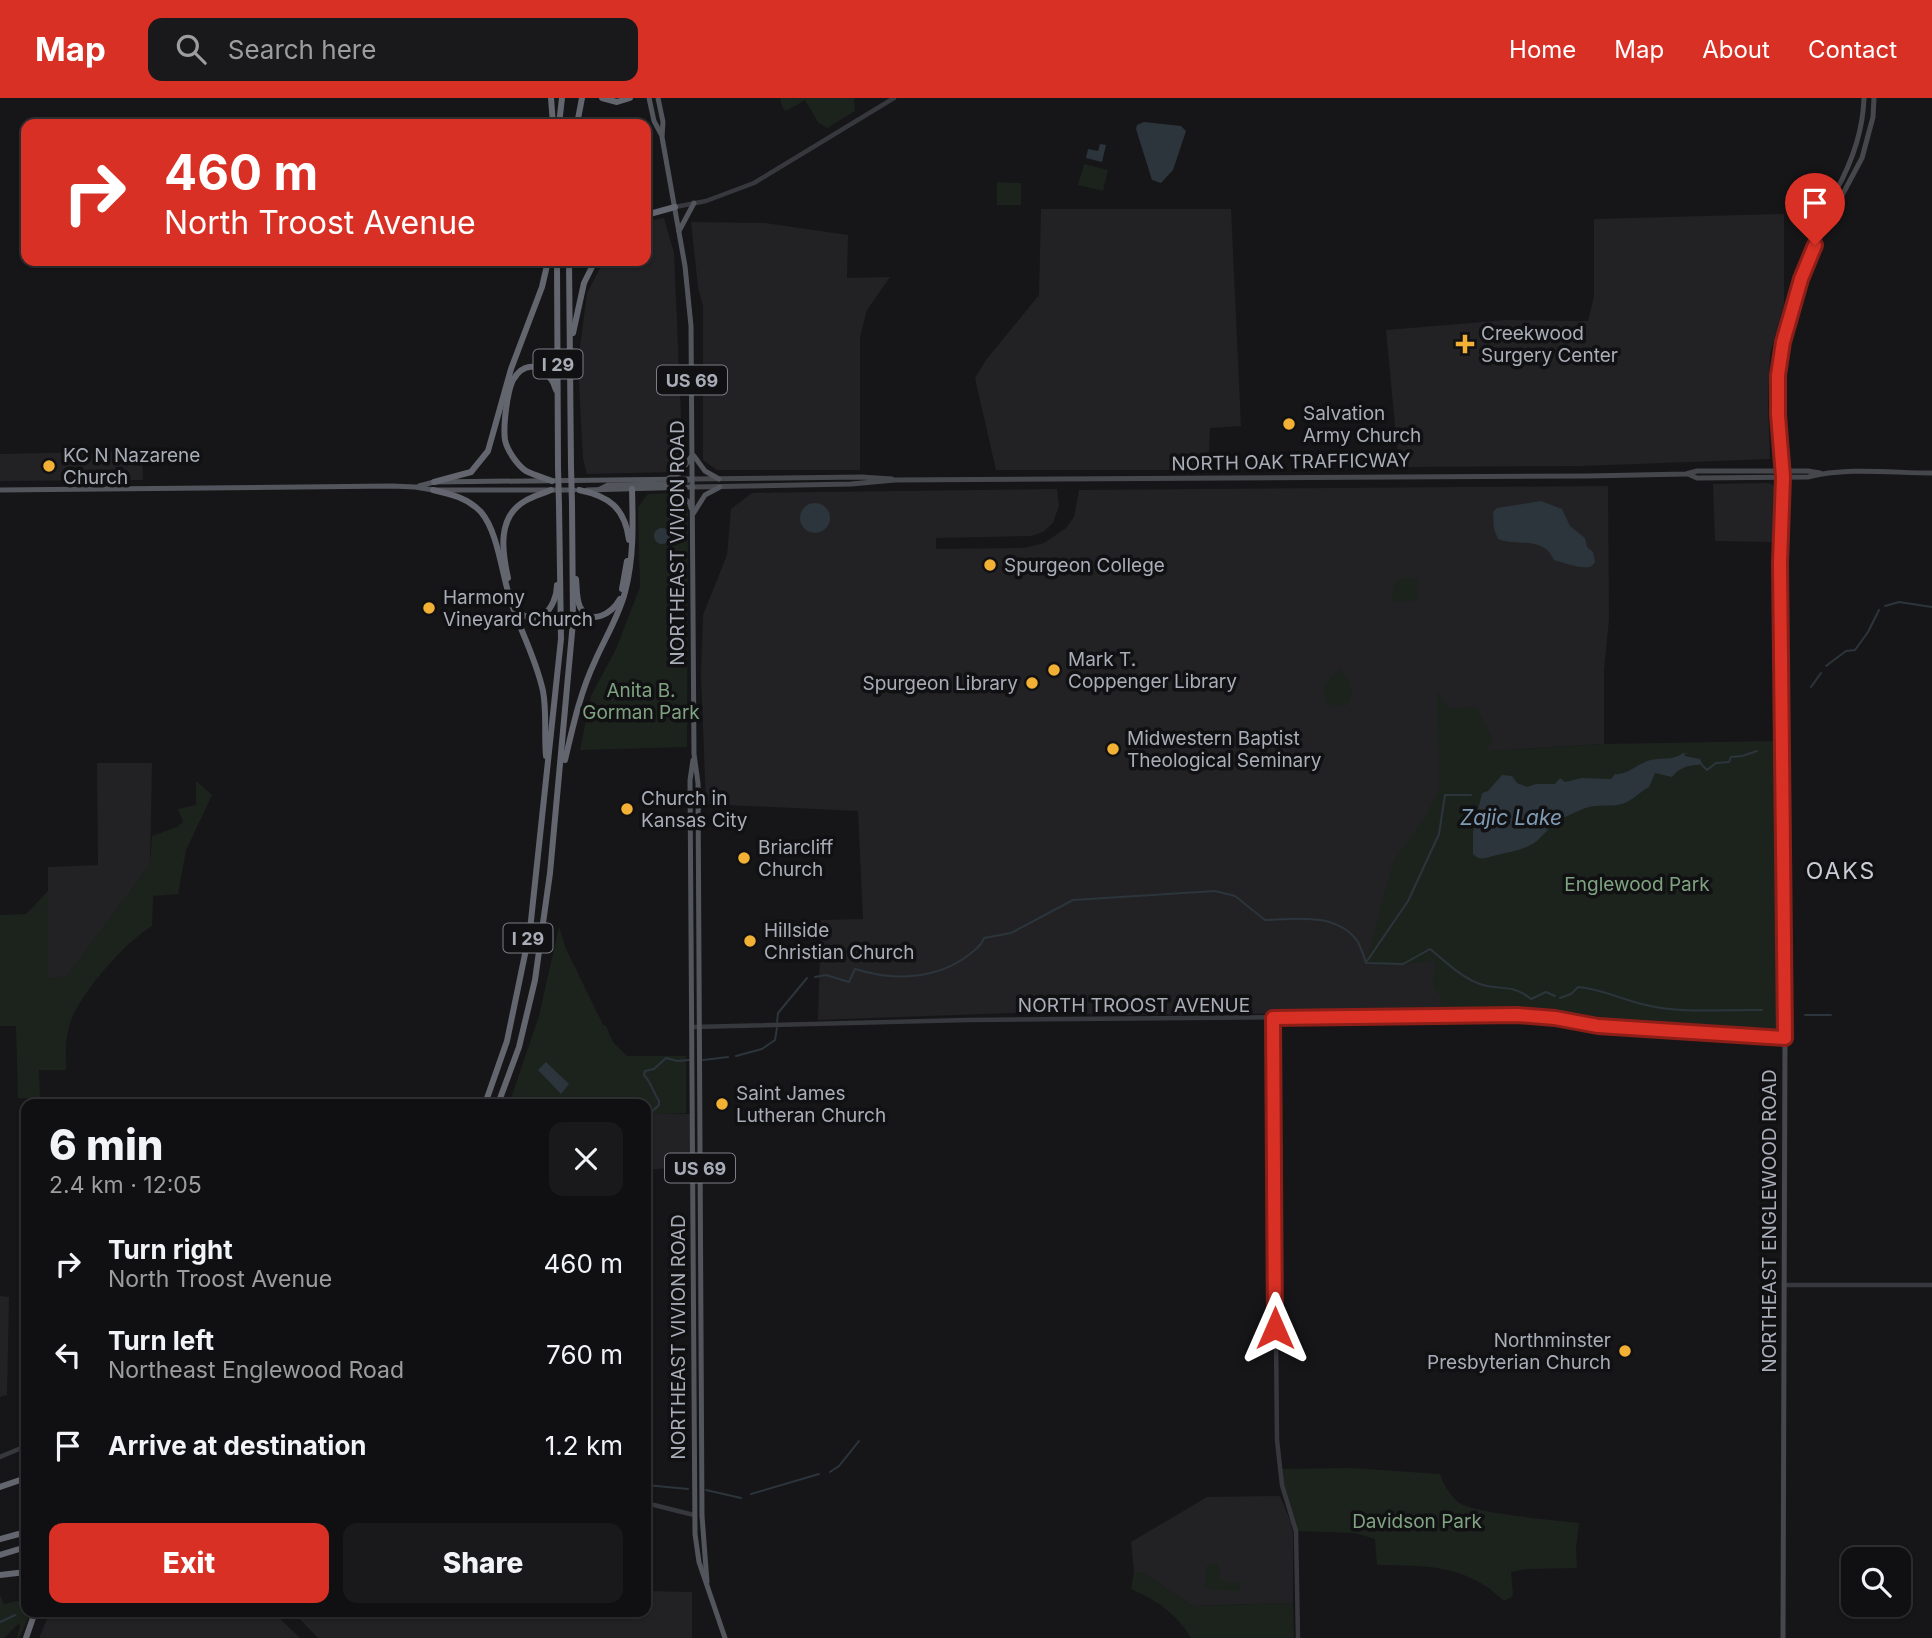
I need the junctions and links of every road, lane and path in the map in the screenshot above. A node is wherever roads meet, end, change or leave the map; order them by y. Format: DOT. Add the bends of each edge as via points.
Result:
graph roads {
  1 [pos="551,98"];
  2 [pos="562,98"];
  3 [pos="582,98"];
  4 [pos="602,98"];
  5 [pos="630,98"];
  6 [pos="649,98"];
  7 [pos="658,98"];
  8 [pos="894,98"];
  9 [pos="1864,98"];
  10 [pos="1874,98"];
  11 [pos="553,119"];
  12 [pos="560,119"];
  13 [pos="578,119"];
  14 [pos="662,137"];
  15 [pos="694,204"];
  16 [pos="675,207"];
  17 [pos="651,214"];
  18 [pos="679,231"];
  19 [pos="1807,262"];
  20 [pos="547,266"];
  21 [pos="557,266"];
  22 [pos="569,266"];
  23 [pos="593,266"];
  24 [pos="570,345"];
  25 [pos="558,402"];
  26 [pos="692,454"];
  27 [pos="1932,473"];
  28 [pos="1783,474"];
  29 [pos="667,479"];
  30 [pos="692,479"];
  31 [pos="719,479"];
  32 [pos="895,480"];
  33 [pos="552,481"];
  34 [pos="433,486"];
  35 [pos="693,487"];
  36 [pos="720,487"];
  37 [pos="667,488"];
  38 [pos="632,489"];
  39 [pos="551,490"];
  40 [pos="579,490"];
  41 [pos="597,490"];
  42 [pos="0,491"];
  43 [pos="693,514"];
  44 [pos="561,555"];
  45 [pos="572,567"];
  46 [pos="694,754"];
  47 [pos="548,768"];
  48 [pos="560,782"];
  49 [pos="1273,1018"];
  50 [pos="699,1026"];
  51 [pos="692,1027"];
  52 [pos="1785,1038"];
  53 [pos="487,1099"];
  54 [pos="500,1099"];
  55 [pos="693,1285"];
  56 [pos="1784,1285"];
  57 [pos="1932,1285"];
  58 [pos="701,1293"];
  59 [pos="21,1448"];
  60 [pos="0,1457"];
  61 [pos="21,1480"];
  62 [pos="0,1487"];
  63 [pos="651,1504"];
  64 [pos="694,1515"];
  65 [pos="21,1532"];
  66 [pos="2,1538"];
  67 [pos="21,1549"];
  68 [pos="0,1555"];
  69 [pos="21,1573"];
  70 [pos="0,1575"];
  71 [pos="707,1582"];
  72 [pos="33,1617"];
  73 [pos="26,1638"];
  74 [pos="725,1638"];
  75 [pos="1298,1638"];
  76 [pos="1783,1638"];
  1 -- 11 [label="highway"];
  2 -- 12 [label="highway"];
  3 -- 13 [label="highway"];
  4 -- 5 [label="highway" via="617,102"];
  6 -- 14 [label="main road, US 69"];
  7 -- 14 [label="main road, US 69"];
  8 -- 15 [label="street" via="754,183"];
  9 -- 19 [label="main road, NORTHEAST ENGLEWOOD ROAD" via="1855,152 1812,234"];
  10 -- 19 [label="main road, NORTHEAST ENGLEWOOD ROAD" via="1862,158"];
  14 -- 16 [label="main road, US 69"];
  15 -- 16 [label="street"];
  15 -- 18 [label="main road"];
  16 -- 17 [label="highway"];
  16 -- 18 [label="main road, NORTHEAST VIVION ROAD / US 69"];
  18 -- 26 [label="main road, NORTHEAST VIVION ROAD / US 69" via="691,326"];
  19 -- 28 [label="main road, NORTHEAST ENGLEWOOD ROAD" via="1779,357"];
  20 -- 34 [label="highway" via="486,455 471,472"];
  21 -- 25 [label="highway, I 29"];
  22 -- 24 [label="highway, I 29"];
  23 -- 24 [label="highway" via="580,296"];
  24 -- 45 [label="highway, I 29, bridge"];
  25 -- 33 [label="highway" via="551,376 532,367 514,379 506,415 505,440 517,463"];
  25 -- 44 [label="highway, I 29, bridge"];
  26 -- 29 [label="main road" via="680,473"];
  26 -- 30 [label="main road, NORTHEAST VIVION ROAD / US 69"];
  26 -- 31 [label="main road" via="705,471"];
  27 -- 28 [label="main road, NORTH OAK TRAFFICWAY"];
  28 -- 32 [label="main road, NORTH OAK TRAFFICWAY" via="1697,471"];
  28 -- 52 [label="main road, NORTHEAST ENGLEWOOD ROAD"];
  29 -- 30 [label="main road, NORTH OAK TRAFFICWAY"];
  29 -- 33 [label="main road, NORTH OAK TRAFFICWAY"];
  30 -- 31 [label="main road, NORTH OAK TRAFFICWAY"];
  30 -- 35 [label="main road, NORTHEAST VIVION ROAD / US 69"];
  30 -- 41 [label="main road" via="676,484 608,485"];
  31 -- 32 [label="main road, NORTH OAK TRAFFICWAY"];
  32 -- 36 [label="main road, NORTH OAK TRAFFICWAY"];
  33 -- 34 [label="main road, NORTH OAK TRAFFICWAY"];
  34 -- 39 [label="main road, NORTH OAK TRAFFICWAY"];
  34 -- 42 [label="main road, NORTH OAK TRAFFICWAY"];
  34 -- 47 [label="highway" via="469,502 490,528 542,690"];
  35 -- 36 [label="main road, NORTH OAK TRAFFICWAY"];
  35 -- 37 [label="main road, NORTH OAK TRAFFICWAY"];
  35 -- 43 [label="main road, NORTHEAST VIVION ROAD / US 69"];
  36 -- 43 [label="main road" via="705,495"];
  37 -- 38 [label="main road, NORTH OAK TRAFFICWAY"];
  37 -- 43 [label="main road" via="690,503"];
  38 -- 41 [label="main road, NORTH OAK TRAFFICWAY"];
  38 -- 48 [label="highway" via="633,547 625,592 581,696"];
  39 -- 40 [label="main road, NORTH OAK TRAFFICWAY"];
  39 -- 44 [label="highway" via="515,508 504,530 503,559 509,586 516,608 524,616 542,616 554,605"];
  40 -- 41 [label="main road, NORTH OAK TRAFFICWAY"];
  40 -- 45 [label="highway" via="598,494 614,505 627,528 628,554 620,598 609,613 600,617 581,609"];
  43 -- 46 [label="main road, NORTHEAST VIVION ROAD / US 69"];
  44 -- 47 [label="highway, I 29" via="561,639"];
  45 -- 48 [label="highway, I 29" via="573,622"];
  46 -- 50 [label="main road, NORTHEAST VIVION ROAD / US 69"];
  46 -- 51 [label="main road, NORTHEAST VIVION ROAD / US 69" via="690,780"];
  47 -- 53 [label="highway, I 29" via="520,984"];
  48 -- 54 [label="highway, I 29" via="535,980 519,1047"];
  49 -- 50 [label="street, NORTH TROOST AVENUE"];
  49 -- 52 [label="street, NORTH TROOST AVENUE" via="1517,1015 1598,1026"];
  49 -- 75 [label="street" via="1277,1440 1283,1488 1296,1531"];
  50 -- 51 [label="street, NORTH TROOST AVENUE"];
  50 -- 58 [label="main road, NORTHEAST VIVION ROAD / US 69"];
  51 -- 55 [label="main road, NORTHEAST VIVION ROAD / US 69"];
  52 -- 56 [label="main road, NORTHEAST ENGLEWOOD ROAD"];
  55 -- 58 [label="main road"];
  55 -- 64 [label="main road, NORTHEAST VIVION ROAD / US 69"];
  56 -- 57 [label="street"];
  56 -- 76 [label="main road, NORTHEAST ENGLEWOOD ROAD"];
  58 -- 71 [label="main road, NORTHEAST VIVION ROAD / US 69" via="702,1517"];
  59 -- 60 [label="street"];
  61 -- 62 [label="highway"];
  63 -- 64 [label="street"];
  64 -- 71 [label="main road, NORTHEAST VIVION ROAD / US 69" via="699,1562"];
  65 -- 66 [label="highway"];
  67 -- 68 [label="highway"];
  69 -- 70 [label="highway"];
  71 -- 74 [label="main road, NORTHEAST VIVION ROAD / US 69"];
  72 -- 73 [label="highway"];
}
